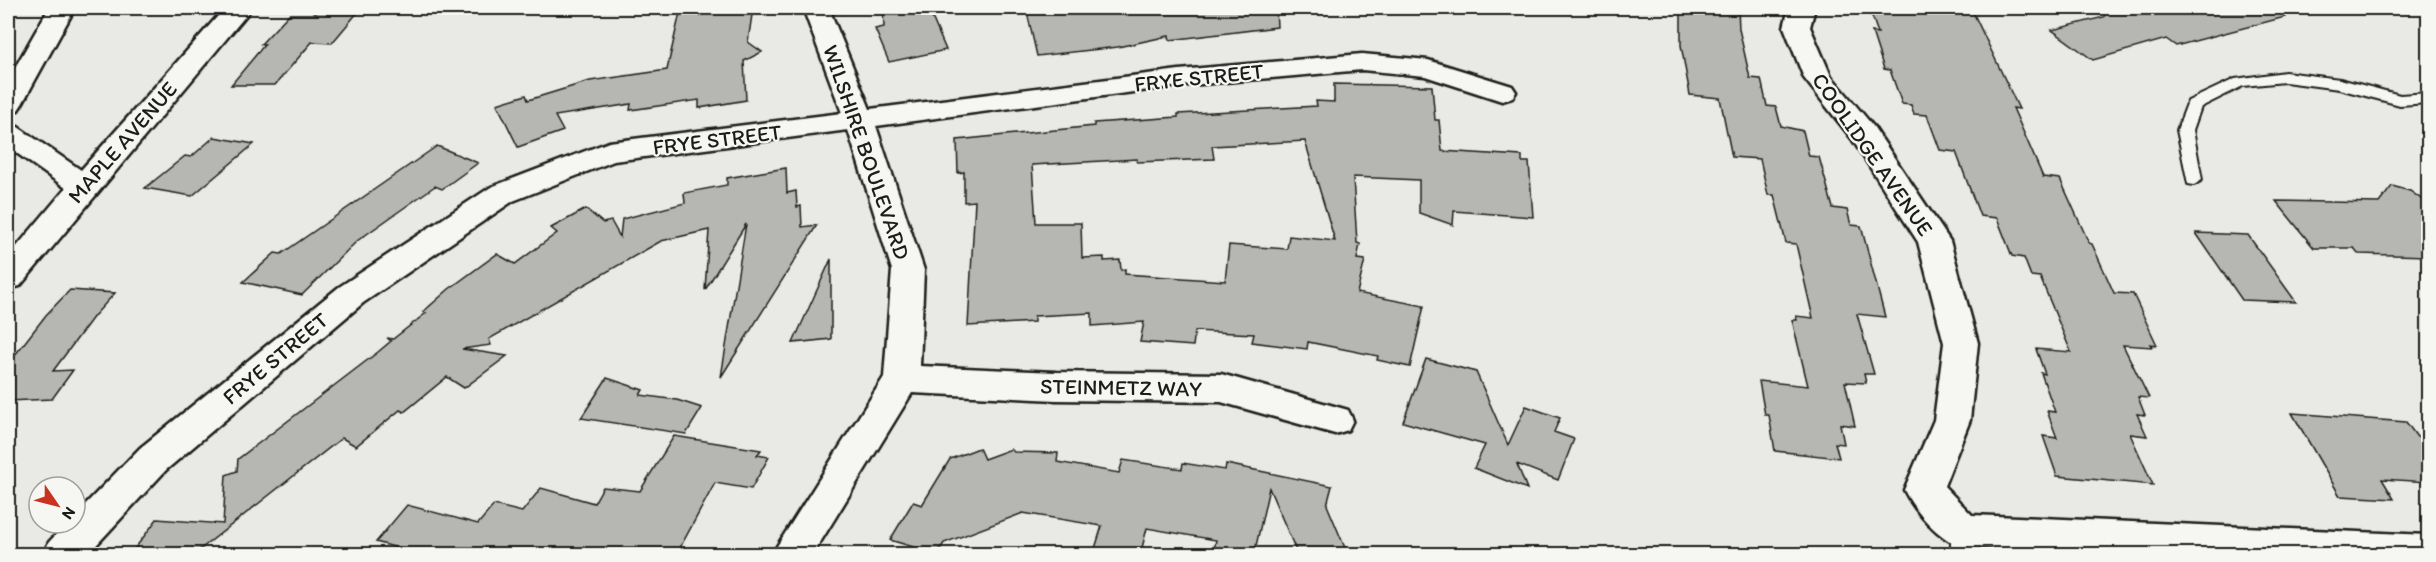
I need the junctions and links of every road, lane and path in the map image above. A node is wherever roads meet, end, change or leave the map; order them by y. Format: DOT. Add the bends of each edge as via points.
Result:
graph roads {
  1 [pos="62,8"];
  2 [pos="239,8"];
  3 [pos="819,8"];
  4 [pos="1802,8"];
  5 [pos="1502,92"];
  6 [pos="2428,98"];
  7 [pos="8,104"];
  8 [pos="860,121"];
  9 [pos="8,134"];
  10 [pos="2194,180"];
  11 [pos="84,186"];
  12 [pos="8,278"];
  13 [pos="902,379"];
  14 [pos="1335,420"];
  15 [pos="1962,543"];
  16 [pos="2428,552"];
  17 [pos="63,555"];
  18 [pos="792,555"];
  1 -- 7 [label="street"];
  2 -- 11 [label="street, MAPLE AVENUE"];
  3 -- 8 [label="street, WILSHIRE BOULEVARD"];
  4 -- 15 [label="street, COOLIDGE AVENUE" via="1797,27 1818,78 1863,134 1934,241 1961,343 1952,420 1923,490"];
  5 -- 8 [label="street, FRYE STREET" via="1428,68 1362,62 1179,78"];
  6 -- 10 [label="lane" via="2400,100 2340,84 2285,77 2240,82 2194,104 2186,130"];
  8 -- 13 [label="street, WILSHIRE BOULEVARD" via="908,270"];
  8 -- 17 [label="street, FRYE STREET" via="609,152 502,194 351,295 153,459"];
  9 -- 11 [label="street"];
  11 -- 12 [label="street, MAPLE AVENUE"];
  13 -- 14 [label="street, STEINMETZ WAY" via="1221,388"];
  13 -- 18 [label="street, WILSHIRE BOULEVARD"];
  15 -- 16 [label="street"];
}
